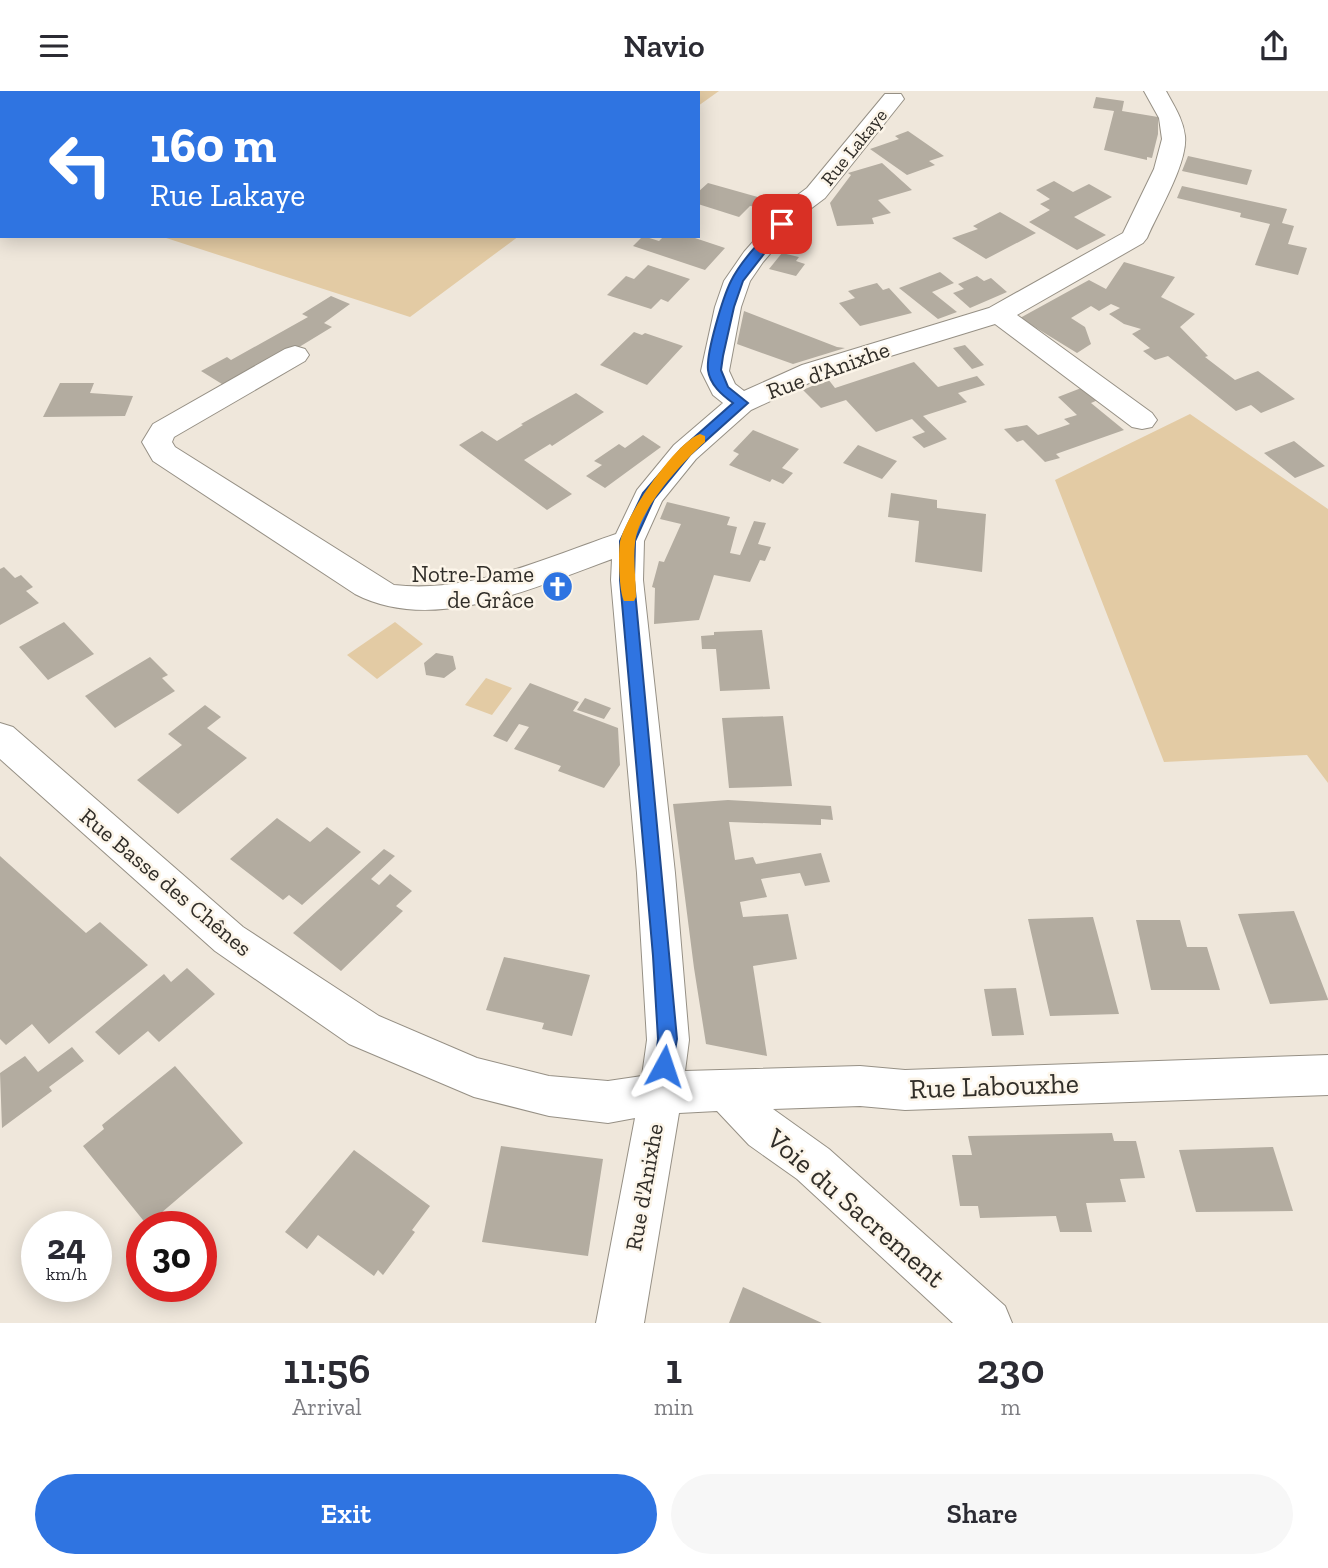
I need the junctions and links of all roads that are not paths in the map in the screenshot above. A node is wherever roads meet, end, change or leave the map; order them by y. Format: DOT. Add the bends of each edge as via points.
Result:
graph roads {
  1 [pos="1155,91"];
  2 [pos="893,99"];
  3 [pos="999,314"];
  4 [pos="295,355"];
  5 [pos="741,403"];
  6 [pos="1142,420"];
  7 [pos="628,541"];
  8 [pos="0,737"];
  9 [pos="1328,1075"];
  10 [pos="726,1090"];
  11 [pos="661,1093"];
  12 [pos="620,1323"];
  13 [pos="988,1323"];
  1 -- 3 [label="street, Rue d'Anixhe" via="1170,118 1174,139 1166,169 1134,238"];
  2 -- 5 [label="street, Rue Lakaye" via="737,281 715,370 723,389"];
  3 -- 5 [label="street, Rue d'Anixhe" via="811,371"];
  3 -- 6 [label="street"];
  4 -- 7 [label="street" via="163,431 157,442 164,454 367,586 391,597 459,597"];
  5 -- 7 [label="street, Rue d'Anixhe" via="685,452 648,497"];
  7 -- 11 [label="street, Rue d'Anixhe" via="627,580 668,1039"];
  8 -- 11 [label="street, Rue Basse des Chênes" via="229,939 364,1030 474,1077 549,1096 608,1102"];
  9 -- 10 [label="street, Rue Labouxhe" via="905,1090 860,1086"];
  10 -- 11 [label="street, Rue Labouxhe"];
  10 -- 13 [label="street, Voie du Sacrement" via="764,1130 813,1164"];
  11 -- 12 [label="street, Rue d'Anixhe"];
}
